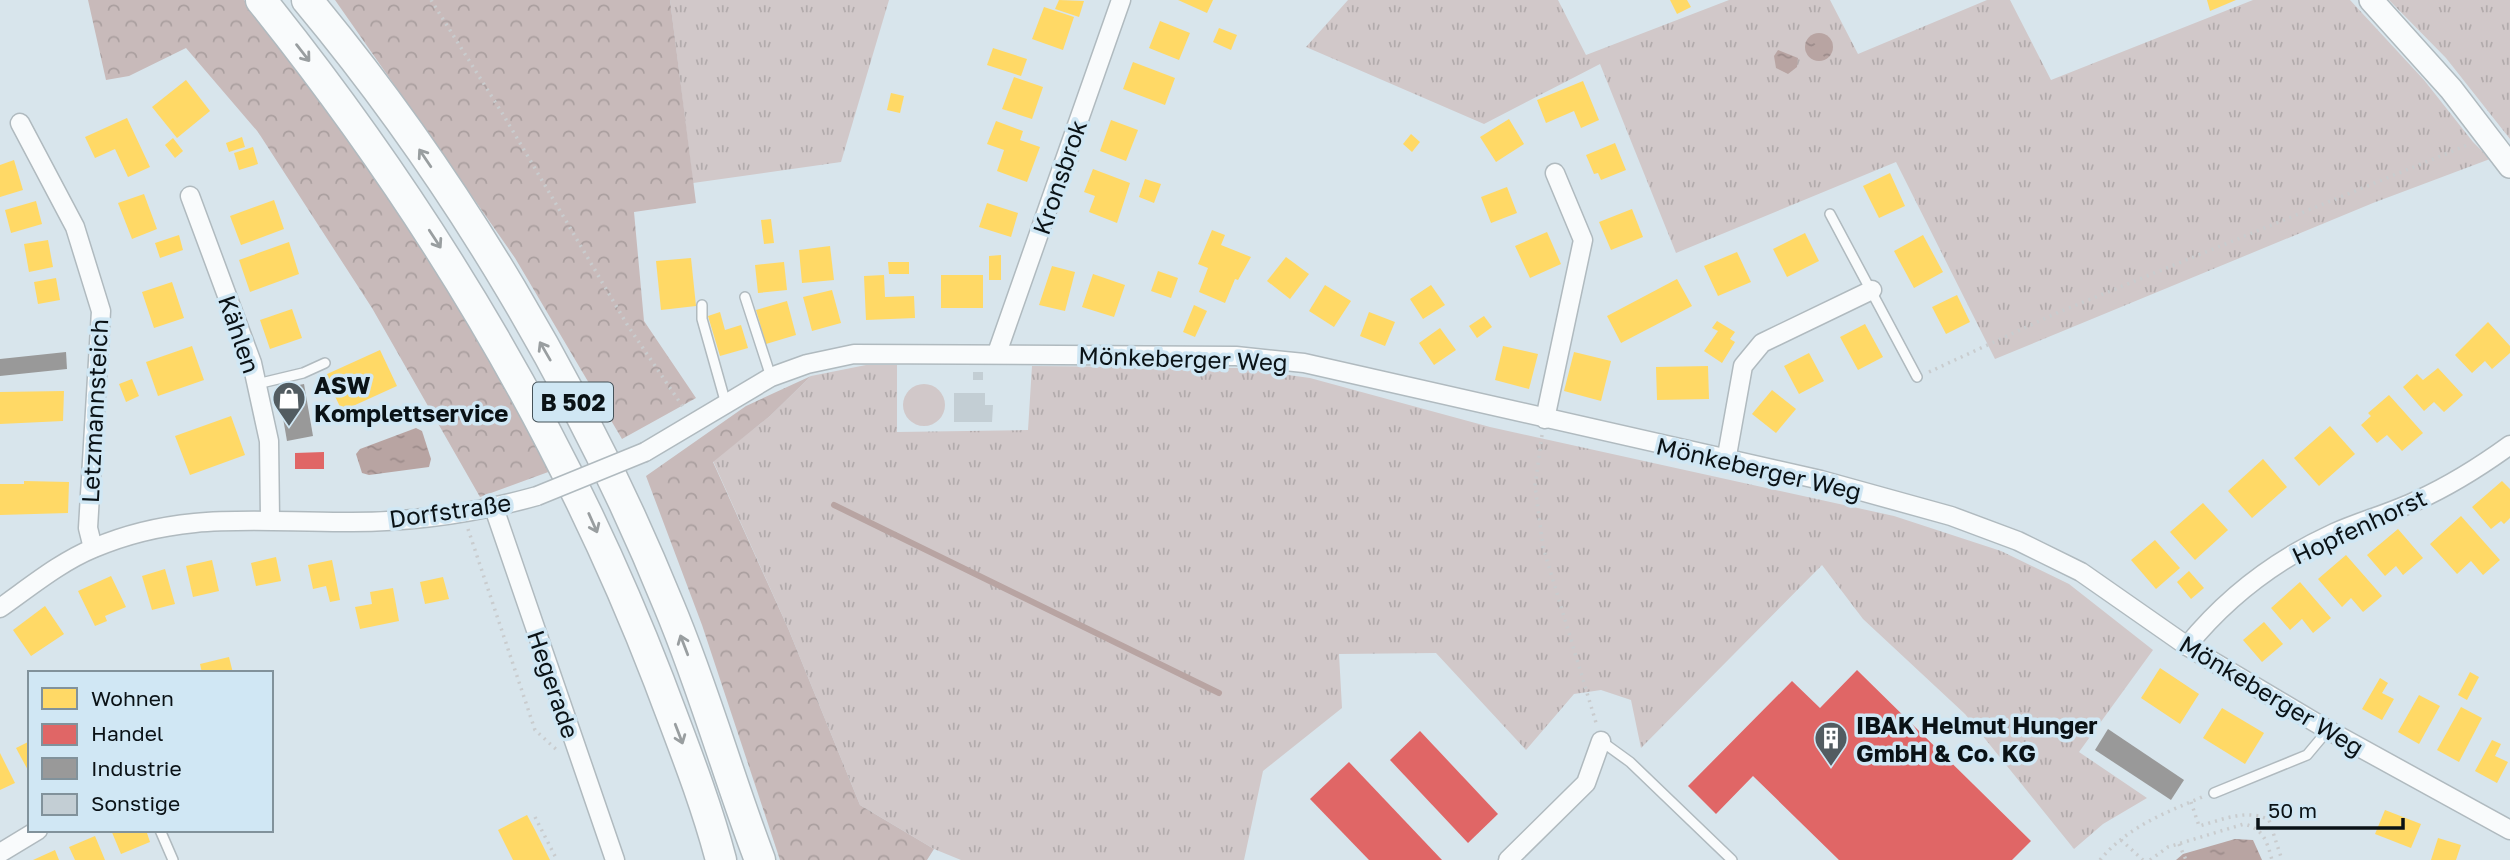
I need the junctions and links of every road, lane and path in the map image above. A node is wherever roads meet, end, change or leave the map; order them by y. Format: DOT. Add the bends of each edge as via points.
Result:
graph roads {
  1 [pos="261,0"];
  2 [pos="307,0"];
  3 [pos="430,0"];
  4 [pos="1121,0"];
  5 [pos="2371,0"];
  6 [pos="20,123"];
  7 [pos="2487,136"];
  8 [pos="2510,166"];
  9 [pos="1555,173"];
  10 [pos="190,196"];
  11 [pos="1830,214"];
  12 [pos="1872,290"];
  13 [pos="745,297"];
  14 [pos="702,305"];
  15 [pos="931,353"];
  16 [pos="997,353"];
  17 [pos="325,363"];
  18 [pos="771,377"];
  19 [pos="1917,377"];
  20 [pos="257,384"];
  21 [pos="726,404"];
  22 [pos="1545,419"];
  23 [pos="695,423"];
  24 [pos="2510,445"];
  25 [pos="1726,461"];
  26 [pos="494,508"];
  27 [pos="463,514"];
  28 [pos="270,518"];
  29 [pos="93,548"];
  30 [pos="0,608"];
  31 [pos="2187,646"];
  32 [pos="2328,730"];
  33 [pos="1601,741"];
  34 [pos="559,753"];
  35 [pos="2214,793"];
  36 [pos="2191,802"];
  37 [pos="534,817"];
  38 [pos="2510,830"];
  39 [pos="35,832"];
  40 [pos="161,832"];
  41 [pos="2121,840"];
  42 [pos="2179,844"];
  43 [pos="0,853"];
  44 [pos="758,856"];
  45 [pos="173,860"];
  46 [pos="557,860"];
  47 [pos="615,860"];
  48 [pos="721,860"];
  49 [pos="1508,860"];
  50 [pos="1732,860"];
  51 [pos="2100,860"];
  52 [pos="2143,860"];
  53 [pos="2150,860"];
  54 [pos="2186,860"];
  55 [pos="2272,860"];
  56 [pos="2282,860"];
  1 -- 48 [label="highway, B 502, one-way" via="408,197 534,407 634,618 691,765"];
  44 -- 2 [label="highway, B 502, one-way" via="669,606 588,432 520,306 442,183"];
  3 -- 23 [label="path" via="628,326"];
  4 -- 16 [label="street, Kronsbrok"];
  5 -- 7 [label="street" via="2420,52"];
  6 -- 29 [label="street, Letzmannsteich" via="75,227 101,312 88,528"];
  7 -- 8 [label="street"];
  7 -- 19 [label="path" via="2059,312"];
  9 -- 22 [label="street" via="1583,240"];
  10 -- 20 [label="street, Kählen"];
  11 -- 12 [label="lane"];
  12 -- 19 [label="lane"];
  12 -- 25 [label="street" via="1762,344 1751,354 1743,366"];
  13 -- 18 [label="lane"];
  14 -- 21 [label="lane"];
  15 -- 16 [label="street, Mönkeberger Weg"];
  15 -- 18 [label="street, Dorfstraße" via="854,354"];
  16 -- 22 [label="street, Mönkeberger Weg" via="1236,356 1304,363"];
  17 -- 20 [label="lane"];
  18 -- 21 [label="street, Dorfstraße"];
  20 -- 28 [label="street, Kählen" via="269,441"];
  21 -- 23 [label="street, Dorfstraße"];
  22 -- 25 [label="street, Mönkeberger Weg"];
  22 -- 33 [label="path" via="1535,486 1543,547"];
  23 -- 26 [label="street, Dorfstraße, bridge" via="645,452 537,496"];
  24 -- 31 [label="street, Hopfenhorst" via="2475,470 2417,500 2333,533 2286,559 2205,623"];
  25 -- 31 [label="street, Mönkeberger Weg" via="1859,490 2018,541 2081,572"];
  26 -- 27 [label="street, Dorfstraße"];
  26 -- 47 [label="street, Hegerade"];
  27 -- 28 [label="street, Dorfstraße" via="352,522"];
  27 -- 34 [label="path" via="535,730"];
  28 -- 29 [label="street, Dorfstraße" via="172,526"];
  29 -- 30 [label="street, Dorfstraße"];
  31 -- 32 [label="street, Mönkeberger Weg"];
  32 -- 35 [label="lane" via="2307,755"];
  32 -- 38 [label="street, Mönkeberger Weg"];
  33 -- 49 [label="street" via="1586,783"];
  33 -- 50 [label="lane" via="1630,762"];
  35 -- 36 [label="path"];
  36 -- 41 [label="path" via="2147,821"];
  36 -- 56 [label="path" via="2199,826 2247,813 2269,820"];
  37 -- 46 [label="path"];
  39 -- 43 [label="street"];
  40 -- 45 [label="lane"];
  41 -- 51 [label="path"];
  41 -- 52 [label="path"];
  42 -- 53 [label="path"];
  42 -- 54 [label="path"];
  42 -- 55 [label="path" via="2244,824 2256,827 2267,840"];
}
